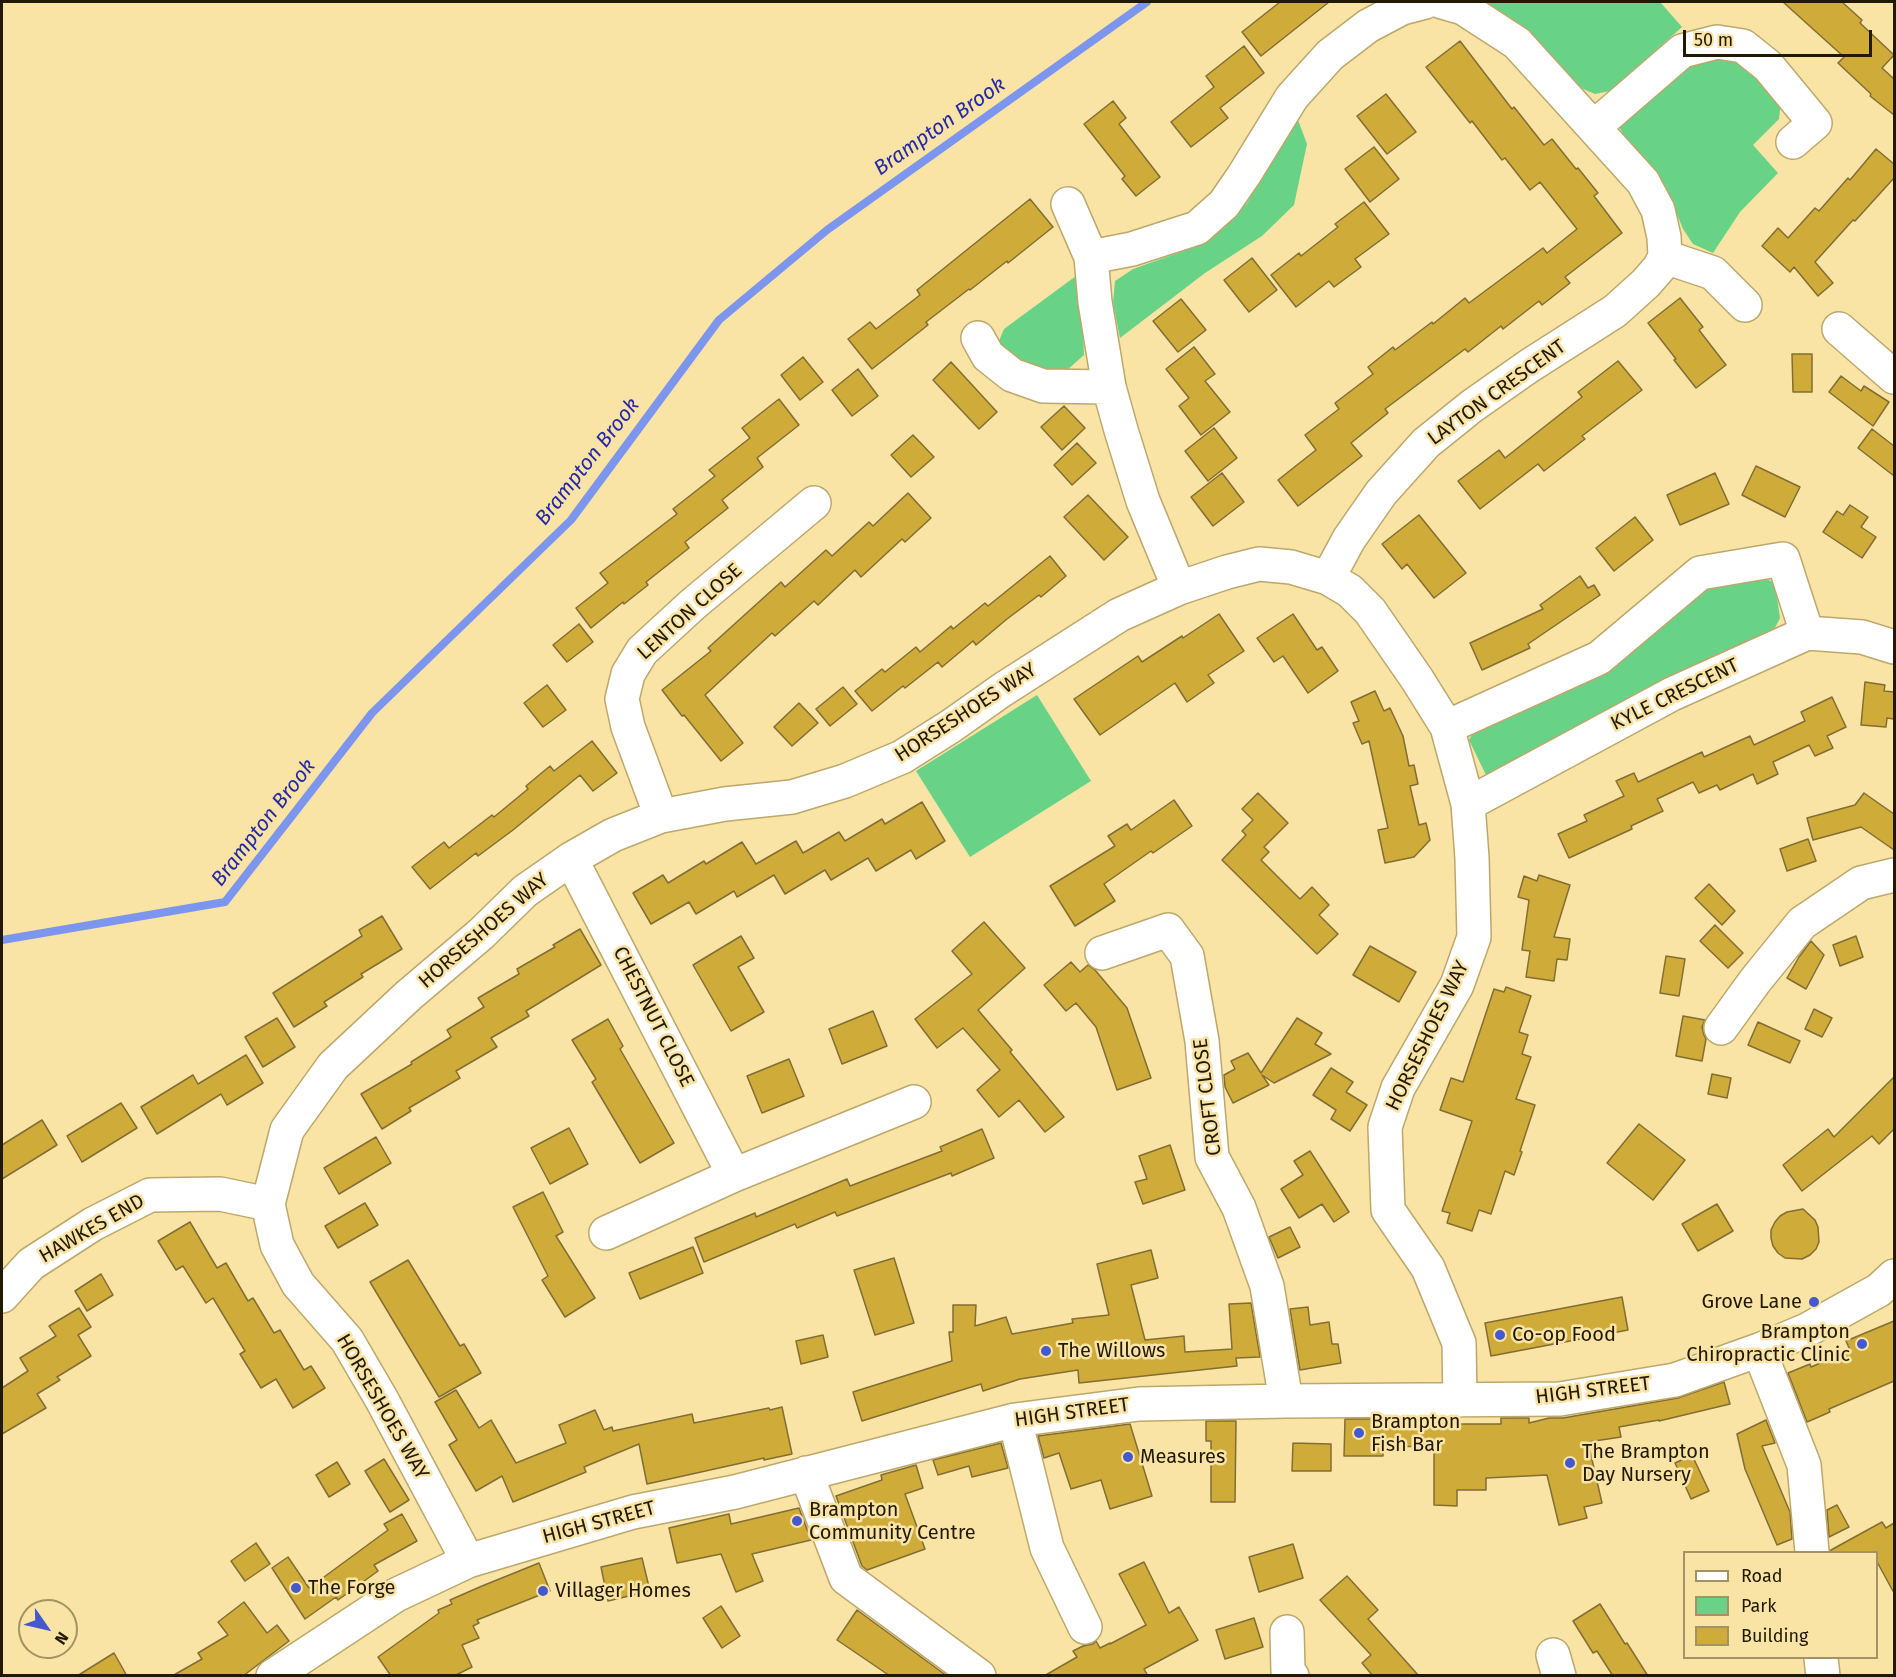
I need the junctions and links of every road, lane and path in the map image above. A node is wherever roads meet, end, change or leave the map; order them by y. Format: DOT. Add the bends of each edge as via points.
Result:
graph roads {
  1 [pos="1425,2"];
  2 [pos="1442,2"];
  3 [pos="1594,127"];
  4 [pos="1793,142"];
  5 [pos="1068,204"];
  6 [pos="1091,257"];
  7 [pos="1665,257"];
  8 [pos="1745,305"];
  9 [pos="1839,329"];
  10 [pos="978,338"];
  11 [pos="1894,377"];
  12 [pos="1109,387"];
  13 [pos="814,503"];
  14 [pos="1328,578"];
  15 [pos="1179,588"];
  16 [pos="1807,633"];
  17 [pos="1894,646"];
  18 [pos="1447,727"];
  19 [pos="1468,804"];
  20 [pos="661,816"];
  21 [pos="571,859"];
  22 [pos="1894,875"];
  23 [pos="1102,953"];
  24 [pos="1721,1029"];
  25 [pos="914,1102"];
  26 [pos="734,1175"];
  27 [pos="268,1204"];
  28 [pos="606,1233"];
  29 [pos="1894,1276"];
  30 [pos="2,1296"];
  31 [pos="1759,1350"];
  32 [pos="1287,1401"];
  33 [pos="1460,1401"];
  34 [pos="1015,1420"];
  35 [pos="806,1473"];
  36 [pos="1812,1551"];
  37 [pos="468,1561"];
  38 [pos="1085,1627"];
  39 [pos="1287,1632"];
  40 [pos="1821,1659"];
  41 [pos="273,1676"];
  42 [pos="979,1676"];
  43 [pos="1292,1676"];
  44 [pos="1823,1676"];
  1 -- 6 [label="street" via="1402,8 1368,26 1330,56 1292,97 1224,204 1197,228 1132,249"];
  2 -- 3 [label="street" via="1463,8 1517,43"];
  3 -- 4 [label="street" via="1682,51 1717,42 1743,46 1768,66 1815,123"];
  3 -- 7 [label="street" via="1643,182 1658,210"];
  5 -- 6 [label="street"];
  6 -- 12 [label="street"];
  7 -- 8 [label="street" via="1713,273"];
  7 -- 14 [label="street, LAYTON CRESCENT" via="1646,284 1615,311 1529,366 1426,443 1381,493"];
  9 -- 11 [label="street"];
  10 -- 12 [label="street" via="988,356 1012,375 1042,386"];
  12 -- 15 [label="street" via="1143,501"];
  13 -- 20 [label="street, LENTON CLOSE" via="692,605 642,651 628,674 622,699 628,727"];
  14 -- 15 [label="street, HORSESHOES WAY" via="1291,567 1259,564"];
  14 -- 18 [label="street, HORSESHOES WAY" via="1350,591 1370,611"];
  15 -- 20 [label="street, HORSESHOES WAY" via="1119,615 892,761 845,781 792,796"];
  16 -- 17 [label="street, KYLE CRESCENT" via="1862,637"];
  16 -- 18 [label="street" via="1783,559 1700,573 1599,658"];
  16 -- 19 [label="street, KYLE CRESCENT" via="1672,694"];
  18 -- 19 [label="street, HORSESHOES WAY"];
  19 -- 33 [label="street, HORSESHOES WAY" via="1474,937 1457,985 1398,1088 1385,1127 1388,1210 1428,1268 1459,1343"];
  20 -- 21 [label="street, HORSESHOES WAY" via="613,835"];
  21 -- 26 [label="street, CHESTNUT CLOSE"];
  21 -- 27 [label="street, HORSESHOES WAY" via="525,891 333,1066 287,1130"];
  22 -- 24 [label="street" via="1861,883 1802,923"];
  23 -- 32 [label="street, CROFT CLOSE" via="1168,930 1187,956 1202,1041 1212,1157 1239,1209 1267,1286"];
  25 -- 26 [label="street"];
  26 -- 28 [label="street"];
  27 -- 30 [label="street, HAWKES END" via="220,1194 150,1194 93,1224 31,1264"];
  27 -- 37 [label="street, HORSESHOES WAY" via="277,1245 298,1284 348,1340"];
  29 -- 31 [label="street, HIGH STREET" via="1879,1290 1807,1330"];
  31 -- 33 [label="street, HIGH STREET" via="1675,1380 1560,1399"];
  31 -- 36 [label="street" via="1804,1465"];
  32 -- 33 [label="street, HIGH STREET"];
  32 -- 34 [label="street, HIGH STREET" via="1139,1404"];
  34 -- 35 [label="street, HIGH STREET"];
  34 -- 38 [label="street" via="1047,1548"];
  35 -- 37 [label="street, HIGH STREET" via="633,1512"];
  35 -- 42 [label="street" via="846,1578"];
  37 -- 41 [label="street, HIGH STREET" via="396,1595"];
  39 -- 43 [label="street" via="1288,1671"];
  40 -- 44 [label="street"];
}
